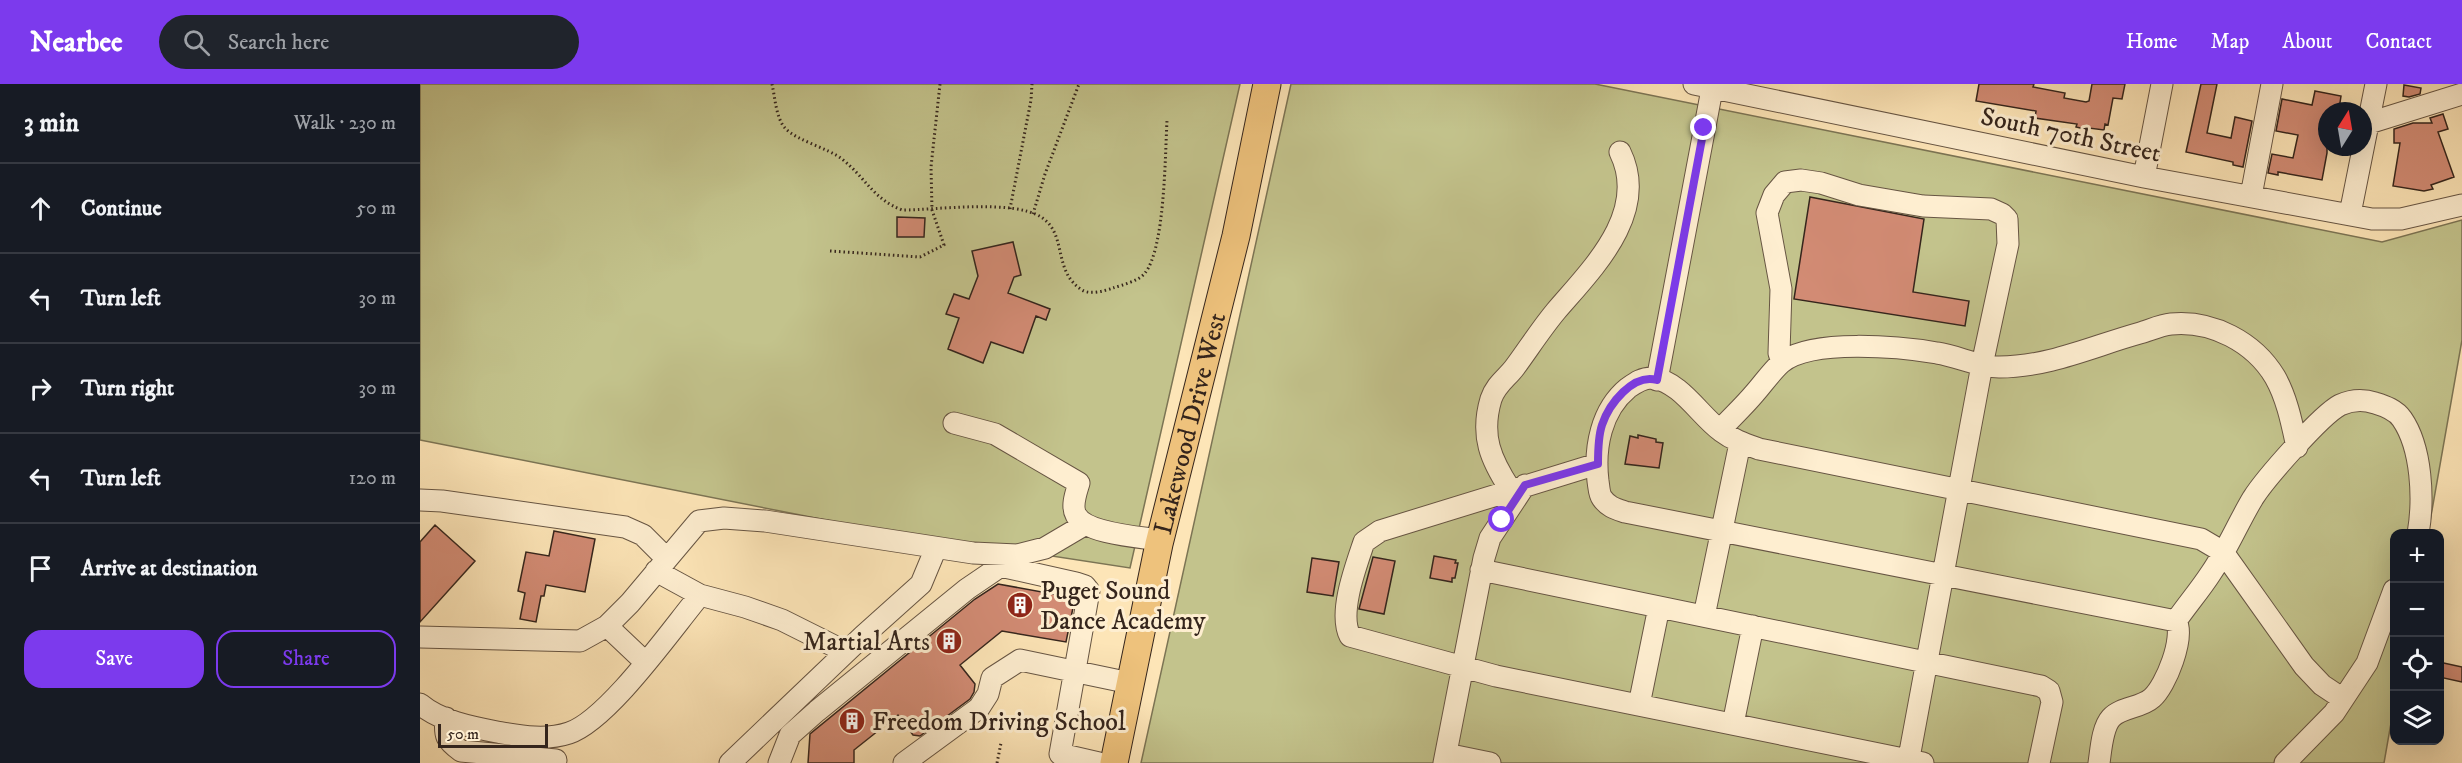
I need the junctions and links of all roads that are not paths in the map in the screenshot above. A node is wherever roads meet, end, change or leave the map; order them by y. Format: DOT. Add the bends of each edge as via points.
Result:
graph roads {
  1 [pos="1267,84"];
  2 [pos="2162,84"];
  3 [pos="2272,84"];
  4 [pos="2376,84"];
  5 [pos="1706,85"];
  6 [pos="2462,94"];
  7 [pos="2372,106"];
  8 [pos="2372,122"];
  9 [pos="1620,152"];
  10 [pos="2362,156"];
  11 [pos="2144,177"];
  12 [pos="2251,196"];
  13 [pos="2462,205"];
  14 [pos="2350,214"];
  15 [pos="1782,362"];
  16 [pos="1982,366"];
  17 [pos="1657,380"];
  18 [pos="954,423"];
  19 [pos="1720,430"];
  20 [pos="1740,442"];
  21 [pos="2297,447"];
  22 [pos="1598,464"];
  23 [pos="1518,487"];
  24 [pos="1960,490"];
  25 [pos="420,500"];
  26 [pos="1084,525"];
  27 [pos="2419,529"];
  28 [pos="1721,532"];
  29 [pos="1160,540"];
  30 [pos="936,548"];
  31 [pos="2223,552"];
  32 [pos="1008,560"];
  33 [pos="661,565"];
  34 [pos="1481,570"];
  35 [pos="1944,575"];
  36 [pos="700,595"];
  37 [pos="2390,601"];
  38 [pos="1659,607"];
  39 [pos="1704,616"];
  40 [pos="2176,621"];
  41 [pos="607,626"];
  42 [pos="1754,626"];
  43 [pos="420,637"];
  44 [pos="846,652"];
  45 [pos="645,662"];
  46 [pos="1927,662"];
  47 [pos="1462,667"];
  48 [pos="1076,672"];
  49 [pos="1130,683"];
  50 [pos="2343,699"];
  51 [pos="420,704"];
  52 [pos="1639,705"];
  53 [pos="446,718"];
  54 [pos="1733,724"];
  55 [pos="1445,759"];
  56 [pos="556,760"];
  57 [pos="1913,762"];
  58 [pos="730,763"];
  59 [pos="779,763"];
  60 [pos="904,763"];
  61 [pos="1099,763"];
  62 [pos="1114,763"];
  63 [pos="1490,763"];
  64 [pos="2039,763"];
  65 [pos="2099,763"];
  66 [pos="2285,763"];
  1 -- 29 [label="main road, Lakewood Drive West" via="1236,236"];
  2 -- 11 [label="street"];
  3 -- 12 [label="street"];
  4 -- 7 [label="street"];
  5 -- 11 [label="street, South 70th Street"];
  5 -- 17 [label="street"];
  6 -- 8 [label="street"];
  9 -- 23 [label="street" via="1625,164 1626,199 1615,236 1511,372 1499,382 1491,398 1487,420 1493,463"];
  10 -- 14 [label="street"];
  11 -- 12 [label="street, South 70th Street"];
  12 -- 14 [label="street, South 70th Street"];
  13 -- 14 [label="street, South 70th Street" via="2394,220"];
  15 -- 16 [label="street" via="1834,346 1859,346 1939,353"];
  15 -- 16 [label="street" via="1781,288 1767,213 1785,182 1802,180 1923,206 1991,209 2007,219 2008,244"];
  15 -- 19 [label="street"];
  16 -- 21 [label="street" via="2051,362 2170,324 2223,331 2243,344 2275,378"];
  16 -- 24 [label="street"];
  17 -- 19 [label="street" via="1680,393"];
  17 -- 22 [label="street" via="1644,379 1634,384 1613,405 1602,426"];
  18 -- 26 [label="street" via="995,434 1079,483 1074,503 1076,515"];
  19 -- 20 [label="street"];
  20 -- 24 [label="street"];
  20 -- 28 [label="street"];
  21 -- 27 [label="street" via="2318,422 2354,400 2394,410 2411,437 2420,477"];
  21 -- 31 [label="street" via="2254,496"];
  22 -- 23 [label="street"];
  22 -- 28 [label="street" via="1600,496 1608,506"];
  23 -- 34 [label="street" via="1490,538"];
  23 -- 47 [label="street" via="1380,531 1364,542 1358,560 1344,626 1350,636"];
  24 -- 31 [label="street" via="2201,540"];
  24 -- 35 [label="street"];
  25 -- 33 [label="street" via="625,527 643,535"];
  26 -- 29 [label="street"];
  26 -- 32 [label="street" via="1045,548"];
  28 -- 35 [label="street"];
  28 -- 39 [label="street"];
  29 -- 49 [label="main road, Lakewood Drive West"];
  30 -- 32 [label="street"];
  30 -- 33 [label="street" via="724,518 699,521"];
  30 -- 44 [label="street" via="921,584"];
  31 -- 40 [label="street"];
  31 -- 50 [label="street" via="2304,666"];
  32 -- 48 [label="street" via="1085,586 1089,591"];
  32 -- 59 [label="street" via="810,717 790,735"];
  33 -- 36 [label="street"];
  33 -- 41 [label="street"];
  34 -- 38 [label="street"];
  34 -- 47 [label="street"];
  35 -- 40 [label="street"];
  35 -- 46 [label="street"];
  36 -- 44 [label="street" via="782,620"];
  36 -- 45 [label="street"];
  37 -- 50 [label="street" via="2367,663"];
  38 -- 39 [label="street"];
  38 -- 52 [label="street"];
  39 -- 42 [label="street"];
  40 -- 65 [label="street" via="2178,638 2162,686 2152,699 2110,719"];
  41 -- 43 [label="street" via="580,641"];
  41 -- 45 [label="street"];
  42 -- 46 [label="street"];
  42 -- 54 [label="street"];
  44 -- 58 [label="street"];
  45 -- 53 [label="street" via="593,720 569,734 536,738"];
  46 -- 57 [label="street"];
  46 -- 64 [label="street" via="2041,686 2049,691 2052,702"];
  47 -- 52 [label="street"];
  47 -- 55 [label="street"];
  48 -- 49 [label="street"];
  48 -- 60 [label="street" via="1020,660 993,678 979,708"];
  48 -- 61 [label="street" via="1060,754"];
  49 -- 62 [label="main road, Lakewood Drive West"];
  50 -- 66 [label="street"];
  51 -- 53 [label="street"];
  52 -- 54 [label="street"];
  53 -- 56 [label="street" via="445,733 461,751"];
  54 -- 57 [label="street"];
  55 -- 63 [label="street"];
}
